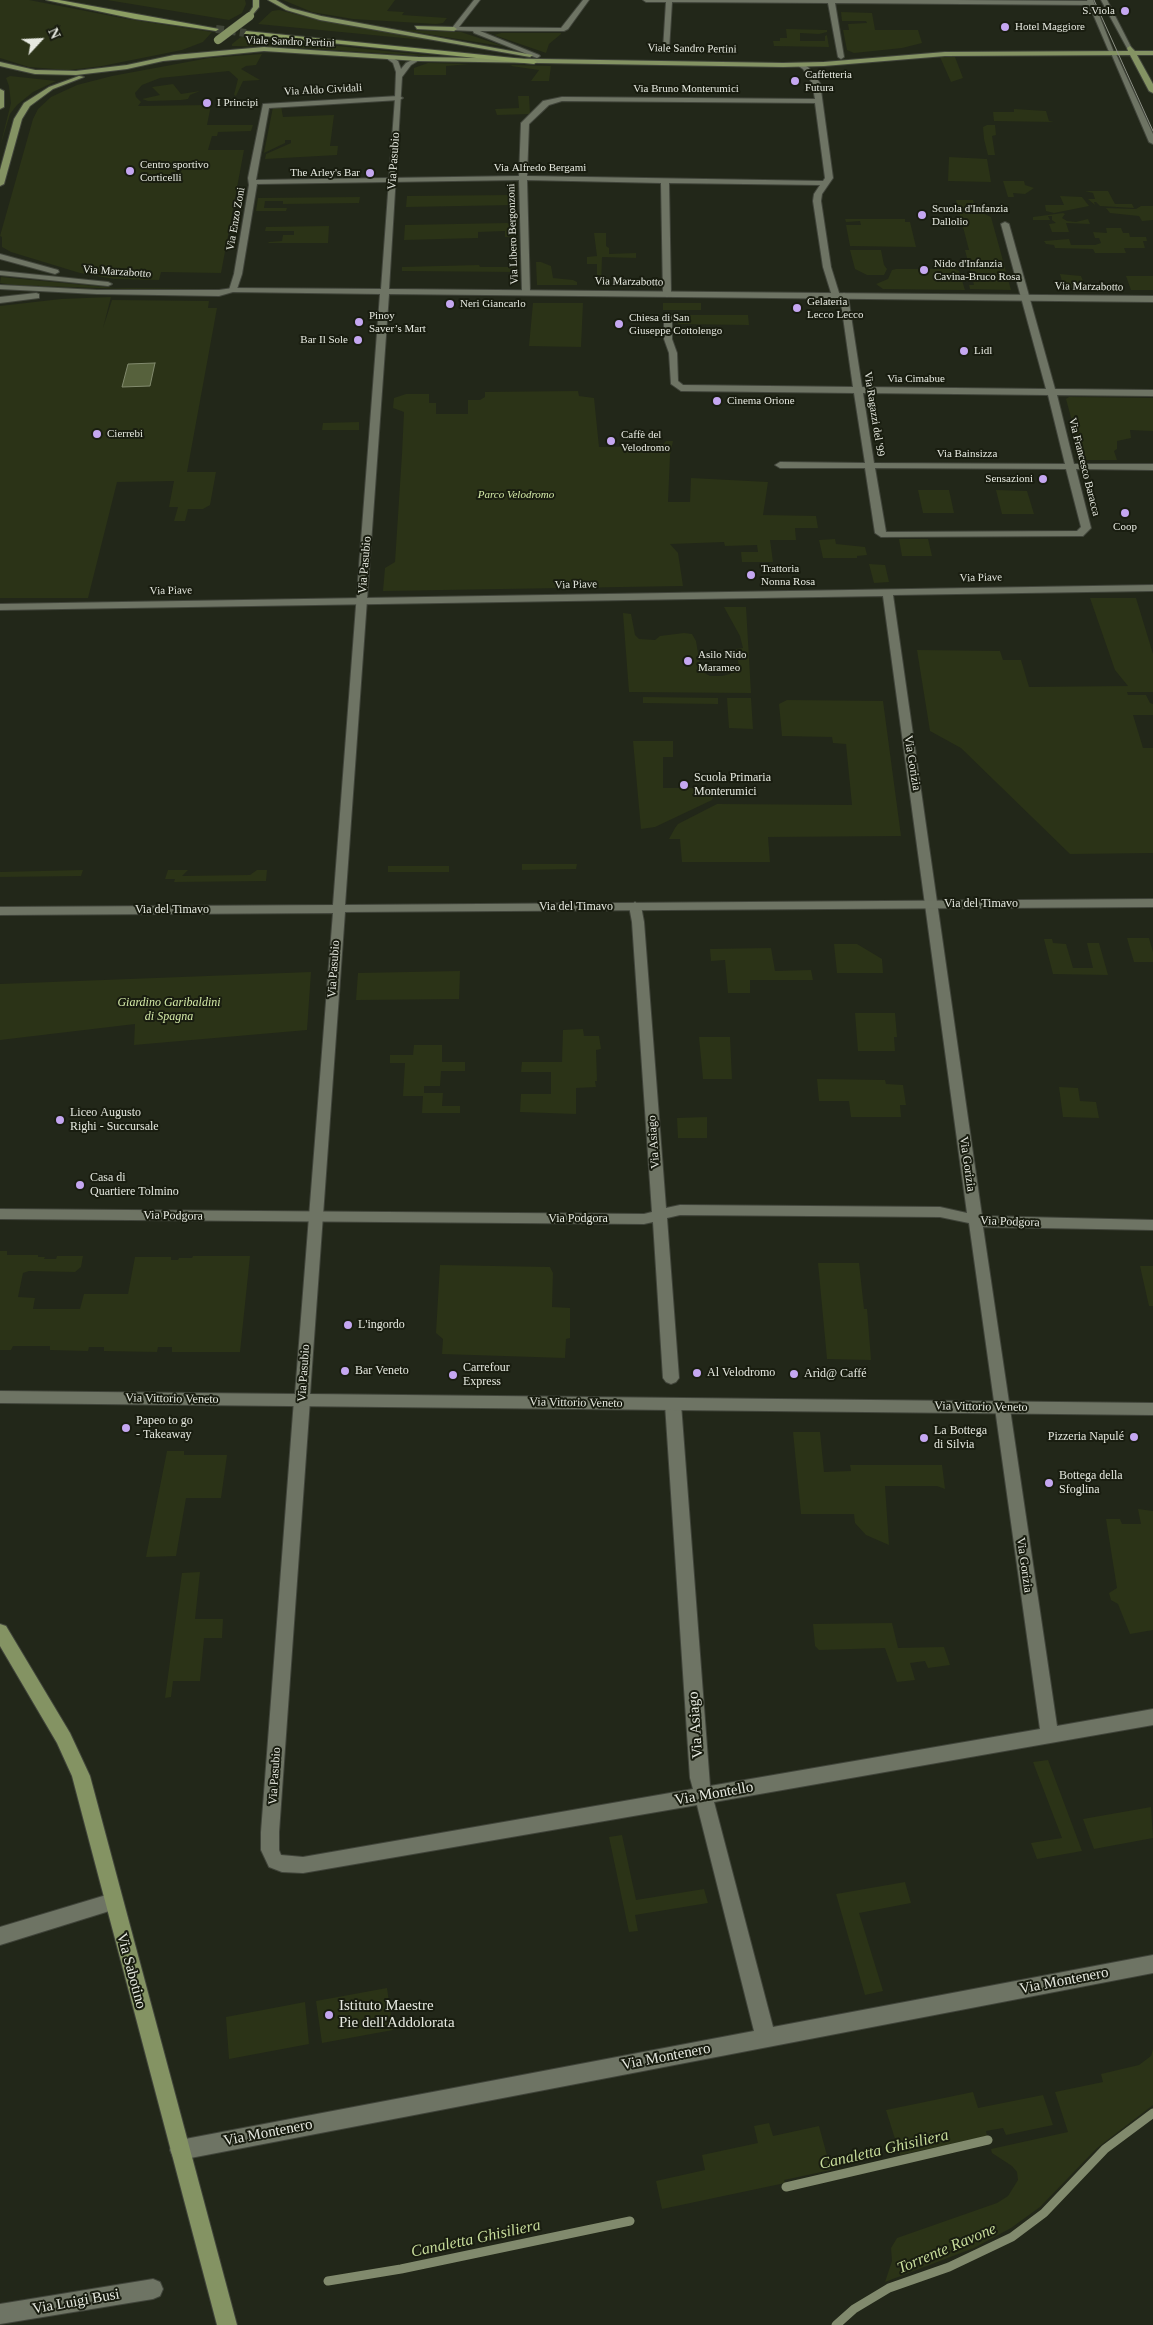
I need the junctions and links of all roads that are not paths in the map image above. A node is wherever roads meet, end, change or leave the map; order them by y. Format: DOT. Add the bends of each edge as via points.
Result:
graph roads {
  1 [pos="49,0"];
  2 [pos="88,0"];
  3 [pos="256,0"];
  4 [pos="271,0"];
  5 [pos="477,0"];
  6 [pos="586,0"];
  7 [pos="646,0"];
  8 [pos="669,0"];
  9 [pos="1104,0"];
  10 [pos="831,1"];
  11 [pos="1090,1"];
  12 [pos="224,23"];
  13 [pos="358,24"];
  14 [pos="254,27"];
  15 [pos="216,29"];
  16 [pos="454,29"];
  17 [pos="474,30"];
  18 [pos="246,33"];
  19 [pos="215,42"];
  20 [pos="205,47"];
  21 [pos="1153,48"];
  22 [pos="666,50"];
  23 [pos="1112,51"];
  24 [pos="1132,51"];
  25 [pos="1153,53"];
  26 [pos="526,54"];
  27 [pos="841,57"];
  28 [pos="389,58"];
  29 [pos="418,59"];
  30 [pos="536,59"];
  31 [pos="165,60"];
  32 [pos="0,64"];
  33 [pos="824,64"];
  34 [pos="800,65"];
  35 [pos="114,69"];
  36 [pos="400,76"];
  37 [pos="816,83"];
  38 [pos="0,91"];
  39 [pos="1153,91"];
  40 [pos="399,98"];
  41 [pos="554,100"];
  42 [pos="819,101"];
  43 [pos="0,107"];
  44 [pos="1153,142"];
  45 [pos="257,152"];
  46 [pos="523,178"];
  47 [pos="393,180"];
  48 [pos="665,180"];
  49 [pos="253,182"];
  50 [pos="827,183"];
  51 [pos="0,184"];
  52 [pos="1005,224"];
  53 [pos="0,256"];
  54 [pos="0,273"];
  55 [pos="89,282"];
  56 [pos="0,287"];
  57 [pos="233,290"];
  58 [pos="384,291"];
  59 [pos="97,292"];
  60 [pos="526,292"];
  61 [pos="667,294"];
  62 [pos="840,296"];
  63 [pos="1024,298"];
  64 [pos="1153,299"];
  65 [pos="0,300"];
  66 [pos="668,317"];
  67 [pos="858,389"];
  68 [pos="1052,392"];
  69 [pos="1153,393"];
  70 [pos="780,465"];
  71 [pos="870,465"];
  72 [pos="1070,466"];
  73 [pos="1153,467"];
  74 [pos="882,534"];
  75 [pos="1153,588"];
  76 [pos="888,593"];
  77 [pos="361,601"];
  78 [pos="0,607"];
  79 [pos="1153,903"];
  80 [pos="932,904"];
  81 [pos="635,906"];
  82 [pos="339,908"];
  83 [pos="0,911"];
  84 [pos="0,1214"];
  85 [pos="660,1215"];
  86 [pos="317,1217"];
  87 [pos="975,1221"];
  88 [pos="1153,1225"];
  89 [pos="671,1378"];
  90 [pos="0,1397"];
  91 [pos="302,1400"];
  92 [pos="673,1404"];
  93 [pos="1001,1408"];
  94 [pos="1153,1409"];
  95 [pos="0,1632"];
  96 [pos="1153,1717"];
  97 [pos="1050,1735"];
  98 [pos="703,1796"];
  99 [pos="275,1861"];
  100 [pos="113,1902"];
  101 [pos="0,1936"];
  102 [pos="1153,1964"];
  103 [pos="766,2039"];
  104 [pos="180,2150"];
  105 [pos="153,2289"];
  106 [pos="0,2314"];
  107 [pos="227,2325"];
  1 -- 15 [label="highway"];
  2 -- 12 [label="highway"];
  3 -- 19 [label="main road, bridge" via="250,16"];
  4 -- 13 [label="main road, Viale Sandro Pertini" via="307,15"];
  5 -- 16 [label="street"];
  6 -- 17 [label="street" via="562,30"];
  7 -- 8 [label="street"];
  8 -- 10 [label="street"];
  8 -- 22 [label="street"];
  9 -- 24 [label="street"];
  10 -- 11 [label="street"];
  10 -- 27 [label="street"];
  11 -- 23 [label="street"];
  13 -- 16 [label="main road"];
  13 -- 26 [label="main road"];
  14 -- 26 [label="highway, Viale Sandro Pertini"];
  16 -- 17 [label="street"];
  17 -- 30 [label="street"];
  18 -- 30 [label="highway, Viale Sandro Pertini"];
  20 -- 31 [label="main road"];
  21 -- 24 [label="main road"];
  23 -- 24 [label="main road, Viale Sandro Pertini"];
  23 -- 27 [label="main road, Viale Sandro Pertini" via="940,49"];
  23 -- 33 [label="main road, Viale Sandro Pertini" via="931,55"];
  23 -- 44 [label="street"];
  24 -- 25 [label="main road"];
  24 -- 39 [label="main road"];
  26 -- 30 [label="main road, Viale Sandro Pertini"];
  27 -- 30 [label="main road, Viale Sandro Pertini" via="783,60"];
  28 -- 29 [label="main road, Viale Sandro Pertini"];
  28 -- 31 [label="main road, Viale Sandro Pertini" via="264,49"];
  28 -- 36 [label="street" via="396,62"];
  29 -- 30 [label="main road, Viale Sandro Pertini"];
  29 -- 36 [label="street" via="408,64"];
  30 -- 34 [label="main road, Viale Sandro Pertini"];
  31 -- 35 [label="main road"];
  32 -- 35 [label="main road" via="51,74"];
  33 -- 34 [label="main road, Viale Sandro Pertini"];
  33 -- 37 [label="street" via="820,67"];
  34 -- 37 [label="street"];
  35 -- 51 [label="main road" via="58,85 26,105 18,119"];
  36 -- 40 [label="street, Via Pasubio"];
  37 -- 42 [label="street"];
  38 -- 43 [label="main road"];
  40 -- 45 [label="street, Via Aldo Cividali" via="268,105"];
  40 -- 47 [label="street, Via Pasubio"];
  41 -- 42 [label="street, Via Bruno Monterumici"];
  41 -- 46 [label="street, Via Libero Bergonzoni" via="546,103 525,123"];
  42 -- 50 [label="street"];
  45 -- 49 [label="street, Via Enzo Zoni"];
  46 -- 47 [label="street, Via Alfredo Bergami"];
  46 -- 48 [label="street, Via Alfredo Bergami"];
  46 -- 60 [label="street, Via Libero Bergonzoni"];
  47 -- 49 [label="street, Via Alfredo Bergami"];
  47 -- 58 [label="street, Via Pasubio"];
  48 -- 50 [label="street, Via Alfredo Bergami"];
  48 -- 61 [label="street"];
  49 -- 57 [label="street, Via Enzo Zoni"];
  50 -- 62 [label="street" via="818,194 817,201 827,267"];
  52 -- 63 [label="street"];
  53 -- 55 [label="street"];
  54 -- 55 [label="street, Via Marzabotto"];
  55 -- 57 [label="street, Via Marzabotto"];
  56 -- 59 [label="street, Via Marzabotto"];
  57 -- 58 [label="street, Via Marzabotto"];
  57 -- 59 [label="street, Via Marzabotto" via="219,293"];
  58 -- 60 [label="street, Via Marzabotto"];
  58 -- 77 [label="street, Via Pasubio"];
  59 -- 65 [label="street"];
  60 -- 61 [label="street, Via Marzabotto"];
  61 -- 62 [label="street, Via Marzabotto"];
  62 -- 63 [label="street, Via Marzabotto"];
  62 -- 67 [label="street, Via Ragazzi del '99"];
  63 -- 64 [label="street, Via Marzabotto"];
  63 -- 68 [label="street, Via Francesco Baracca"];
  66 -- 67 [label="street, Via Cimabue" via="674,382 678,387"];
  67 -- 68 [label="street, Via Cimabue"];
  67 -- 71 [label="street, Via Ragazzi del '99"];
  68 -- 69 [label="street, Via Cimabue"];
  68 -- 72 [label="street, Via Francesco Baracca"];
  70 -- 71 [label="street, Via Bainsizza"];
  71 -- 72 [label="street, Via Bainsizza"];
  71 -- 74 [label="street, Via Ragazzi del '99"];
  72 -- 73 [label="street, Via Bainsizza"];
  72 -- 74 [label="street, Via Francesco Baracca" via="1086,528 1078,535"];
  75 -- 76 [label="street, Via Piave"];
  76 -- 77 [label="street, Via Piave"];
  76 -- 80 [label="street, Via Gorizia"];
  77 -- 78 [label="street, Via Piave"];
  77 -- 82 [label="street, Via Pasubio"];
  79 -- 80 [label="street, Via del Timavo"];
  80 -- 81 [label="street, Via del Timavo"];
  80 -- 87 [label="street, Via Gorizia"];
  81 -- 82 [label="street, Via del Timavo"];
  81 -- 85 [label="street, Via Asiago"];
  82 -- 83 [label="street, Via del Timavo"];
  82 -- 86 [label="street, Via Pasubio"];
  84 -- 86 [label="street, Via Podgora"];
  85 -- 86 [label="street, Via Podgora" via="644,1219"];
  85 -- 87 [label="street, Via Podgora" via="680,1210 940,1212"];
  85 -- 89 [label="street, Via Asiago"];
  86 -- 91 [label="street, Via Pasubio"];
  87 -- 88 [label="street, Via Podgora"];
  87 -- 93 [label="street, Via Gorizia"];
  90 -- 91 [label="street, Via Vittorio Veneto"];
  91 -- 92 [label="street, Via Vittorio Veneto"];
  91 -- 99 [label="street, Via Pasubio" via="270,1832 270,1850"];
  92 -- 93 [label="street, Via Vittorio Veneto"];
  92 -- 98 [label="street, Via Asiago" via="699,1778"];
  93 -- 94 [label="street, Via Vittorio Veneto"];
  93 -- 97 [label="street, Via Gorizia"];
  95 -- 100 [label="main road, Via Sabotino" via="73,1756 87,1796"];
  96 -- 97 [label="street, Via Montello"];
  97 -- 98 [label="street, Via Montello"];
  98 -- 99 [label="street, Via Montello" via="303,1865"];
  98 -- 103 [label="street, Via Asiago"];
  100 -- 101 [label="street"];
  100 -- 104 [label="main road, Via Sabotino"];
  102 -- 103 [label="street, Via Montenero"];
  103 -- 104 [label="street, Via Montenero"];
  104 -- 107 [label="main road, Via Sabotino"];
  105 -- 106 [label="street, Via Luigi Busi"];
}
